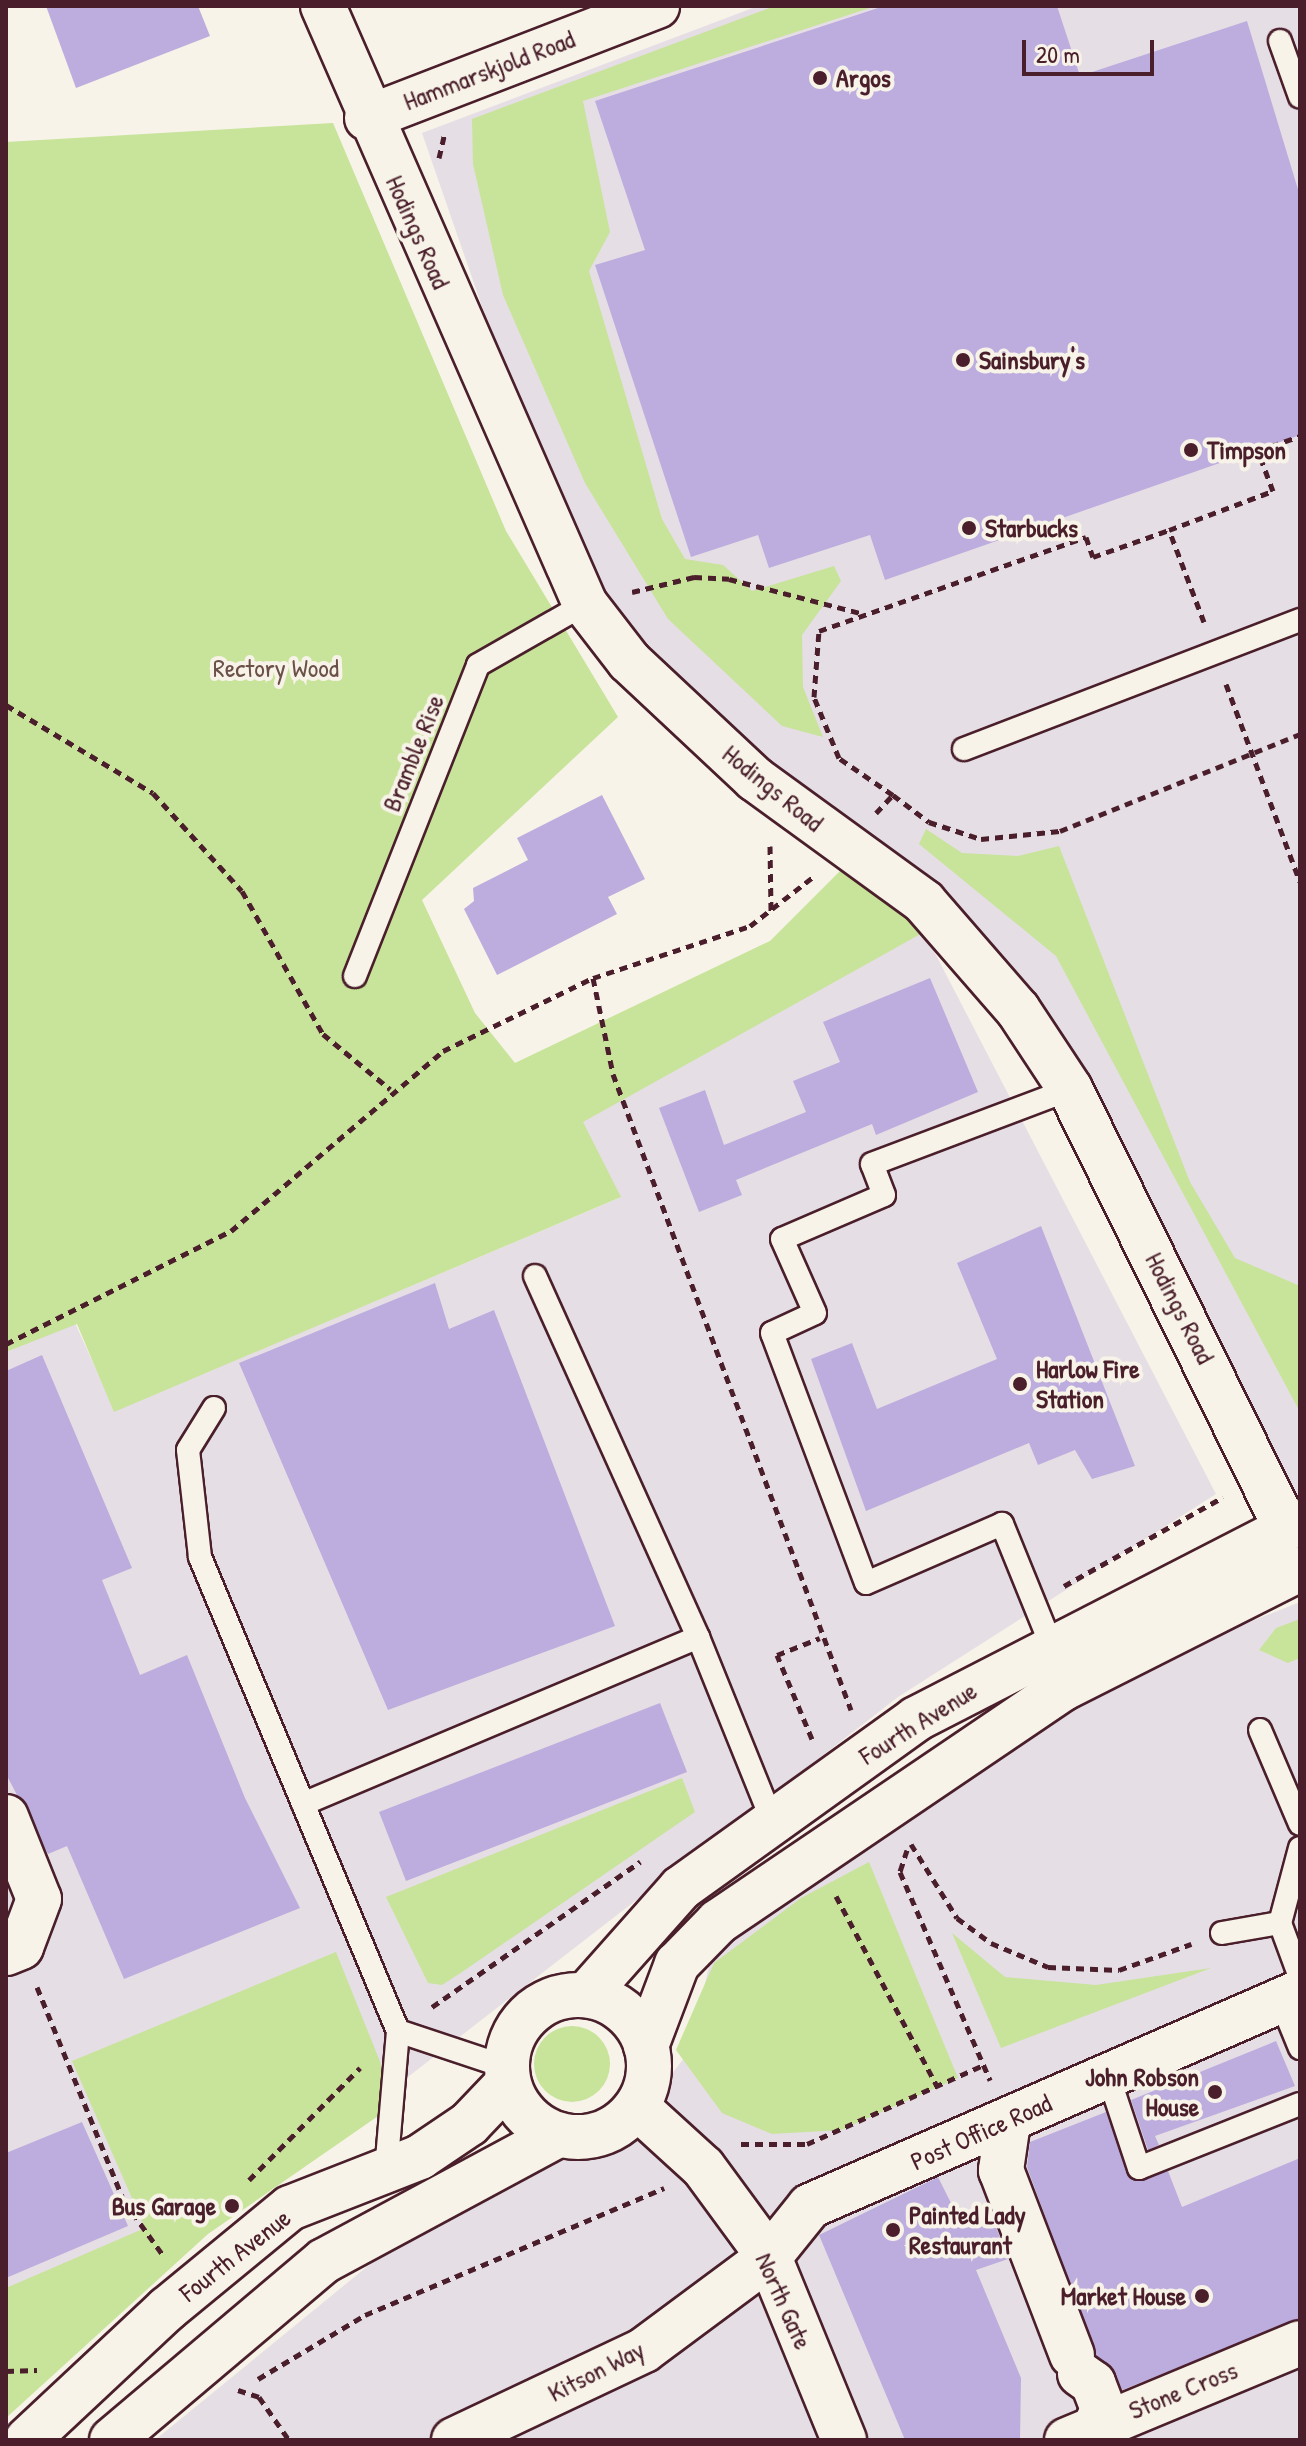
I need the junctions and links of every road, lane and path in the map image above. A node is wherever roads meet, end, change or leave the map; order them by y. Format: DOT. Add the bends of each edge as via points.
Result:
graph roads {
  1 [pos="323,6"];
  2 [pos="657,6"];
  3 [pos="1280,41"];
  4 [pos="1300,97"];
  5 [pos="367,118"];
  6 [pos="454,120"];
  7 [pos="444,175"];
  8 [pos="1169,530"];
  9 [pos="585,604"];
  10 [pos="633,605"];
  11 [pos="866,614"];
  12 [pos="1300,620"];
  13 [pos="6,705"];
  14 [pos="1300,734"];
  15 [pos="964,749"];
  16 [pos="769,789"];
  17 [pos="893,795"];
  18 [pos="860,807"];
  19 [pos="827,866"];
  20 [pos="771,911"];
  21 [pos="355,976"];
  22 [pos="593,978"];
  23 [pos="390,1089"];
  24 [pos="1070,1089"];
  25 [pos="535,1276"];
  26 [pos="6,1344"];
  27 [pos="214,1408"];
  28 [pos="1293,1525"];
  29 [pos="1300,1569"];
  30 [pos="698,1637"];
  31 [pos="820,1638"];
  32 [pos="1052,1647"];
  33 [pos="851,1710"];
  34 [pos="1260,1730"];
  35 [pos="814,1743"];
  36 [pos="303,1804"];
  37 [pos="6,1817"];
  38 [pos="772,1820"];
  39 [pos="1300,1824"];
  40 [pos="903,1829"];
  41 [pos="909,1841"];
  42 [pos="1300,1848"];
  43 [pos="832,1888"];
  44 [pos="1280,1923"];
  45 [pos="1222,1933"];
  46 [pos="13,1950"];
  47 [pos="1293,1989"];
  48 [pos="586,1995"];
  49 [pos="398,2031"];
  50 [pos="646,2046"];
  51 [pos="1300,2048"];
  52 [pos="984,2065"];
  53 [pos="507,2075"];
  54 [pos="1108,2075"];
  55 [pos="937,2086"];
  56 [pos="1300,2104"];
  57 [pos="637,2107"];
  58 [pos="1008,2122"];
  59 [pos="558,2135"];
  60 [pos="703,2167"];
  61 [pos="386,2171"];
  62 [pos="769,2257"];
  63 [pos="168,2263"];
  64 [pos="1300,2343"];
  65 [pos="1072,2355"];
  66 [pos="47,2369"];
  67 [pos="6,2371"];
  68 [pos="239,2390"];
  69 [pos="1092,2425"];
  70 [pos="27,2440"];
  71 [pos="112,2440"];
  72 [pos="454,2440"];
  73 [pos="844,2440"];
  1 -- 5 [label="street, Hodings Road"];
  2 -- 5 [label="street, Hammarskjold Road"];
  3 -- 4 [label="lane"];
  5 -- 9 [label="street, Hodings Road"];
  6 -- 7 [label="path" via="438,161"];
  8 -- 11 [label="path" via="1093,557 1086,537"];
  9 -- 16 [label="street, Hodings Road" via="629,661"];
  9 -- 21 [label="lane, Bramble Rise" via="478,665"];
  10 -- 11 [label="path" via="624,594 694,577"];
  11 -- 17 [label="path" via="819,631 814,697 839,758"];
  12 -- 15 [label="lane"];
  13 -- 23 [label="path" via="153,793 242,891 323,1034"];
  14 -- 17 [label="path, bridge" via="1060,831 981,839 929,822"];
  16 -- 20 [label="path"];
  16 -- 24 [label="street, Hodings Road" via="924,902 1018,1010"];
  17 -- 18 [label="path" via="872,817"];
  19 -- 20 [label="path"];
  20 -- 22 [label="path" via="750,926"];
  22 -- 23 [label="path" via="443,1051"];
  22 -- 31 [label="path" via="613,1074"];
  23 -- 26 [label="path" via="320,1159 231,1231"];
  24 -- 28 [label="street, Hodings Road"];
  24 -- 32 [label="lane" via="872,1164 884,1195 782,1239 815,1313 772,1333 866,1583 1002,1524"];
  25 -- 30 [label="lane"];
  27 -- 36 [label="lane" via="188,1450 200,1557"];
  28 -- 32 [label="street, Fourth Avenue"];
  29 -- 50 [label="street, Fourth Avenue" via="1064,1688 718,1922 677,1964"];
  30 -- 36 [label="lane"];
  30 -- 38 [label="lane"];
  31 -- 33 [label="path"];
  31 -- 35 [label="path" via="777,1655"];
  32 -- 38 [label="street, Fourth Avenue" via="916,1719"];
  34 -- 39 [label="lane"];
  36 -- 49 [label="lane"];
  37 -- 46 [label="street" via="39,1899"];
  38 -- 48 [label="street, Fourth Avenue" via="681,1888"];
  40 -- 41 [label="path"];
  41 -- 45 [label="path" via="957,1918 991,1943 1048,1967 1119,1970"];
  41 -- 52 [label="path" via="900,1872"];
  42 -- 44 [label="lane"];
  43 -- 55 [label="path"];
  44 -- 45 [label="lane"];
  44 -- 47 [label="lane"];
  46 -- 63 [label="path" via="124,2201"];
  47 -- 51 [label="lane"];
  47 -- 54 [label="street, Post Office Road"];
  48 -- 50 [label="street" via="624,2012"];
  48 -- 53 [label="street" via="562,1996 522,2021"];
  49 -- 53 [label="lane"];
  49 -- 61 [label="lane"];
  50 -- 57 [label="street" via="646,2088"];
  52 -- 55 [label="path"];
  52 -- 58 [label="path"];
  53 -- 59 [label="street" via="526,2116"];
  53 -- 61 [label="street, Fourth Avenue" via="469,2124"];
  54 -- 56 [label="lane" via="1139,2168"];
  54 -- 58 [label="street, Post Office Road"];
  55 -- 60 [label="path" via="807,2144 738,2144"];
  57 -- 59 [label="street" via="602,2134"];
  57 -- 60 [label="street, North Gate"];
  58 -- 62 [label="street, Post Office Road" via="810,2206"];
  58 -- 65 [label="street" via="1001,2170"];
  59 -- 71 [label="street" via="324,2261"];
  60 -- 62 [label="street, North Gate"];
  60 -- 68 [label="path" via="617,2213 518,2245 365,2315"];
  61 -- 70 [label="street, Fourth Avenue" via="290,2208 167,2309"];
  62 -- 72 [label="street, Kitson Way" via="644,2350"];
  62 -- 73 [label="street, North Gate"];
  64 -- 69 [label="street, Stone Cross"];
  66 -- 67 [label="path"];
}
